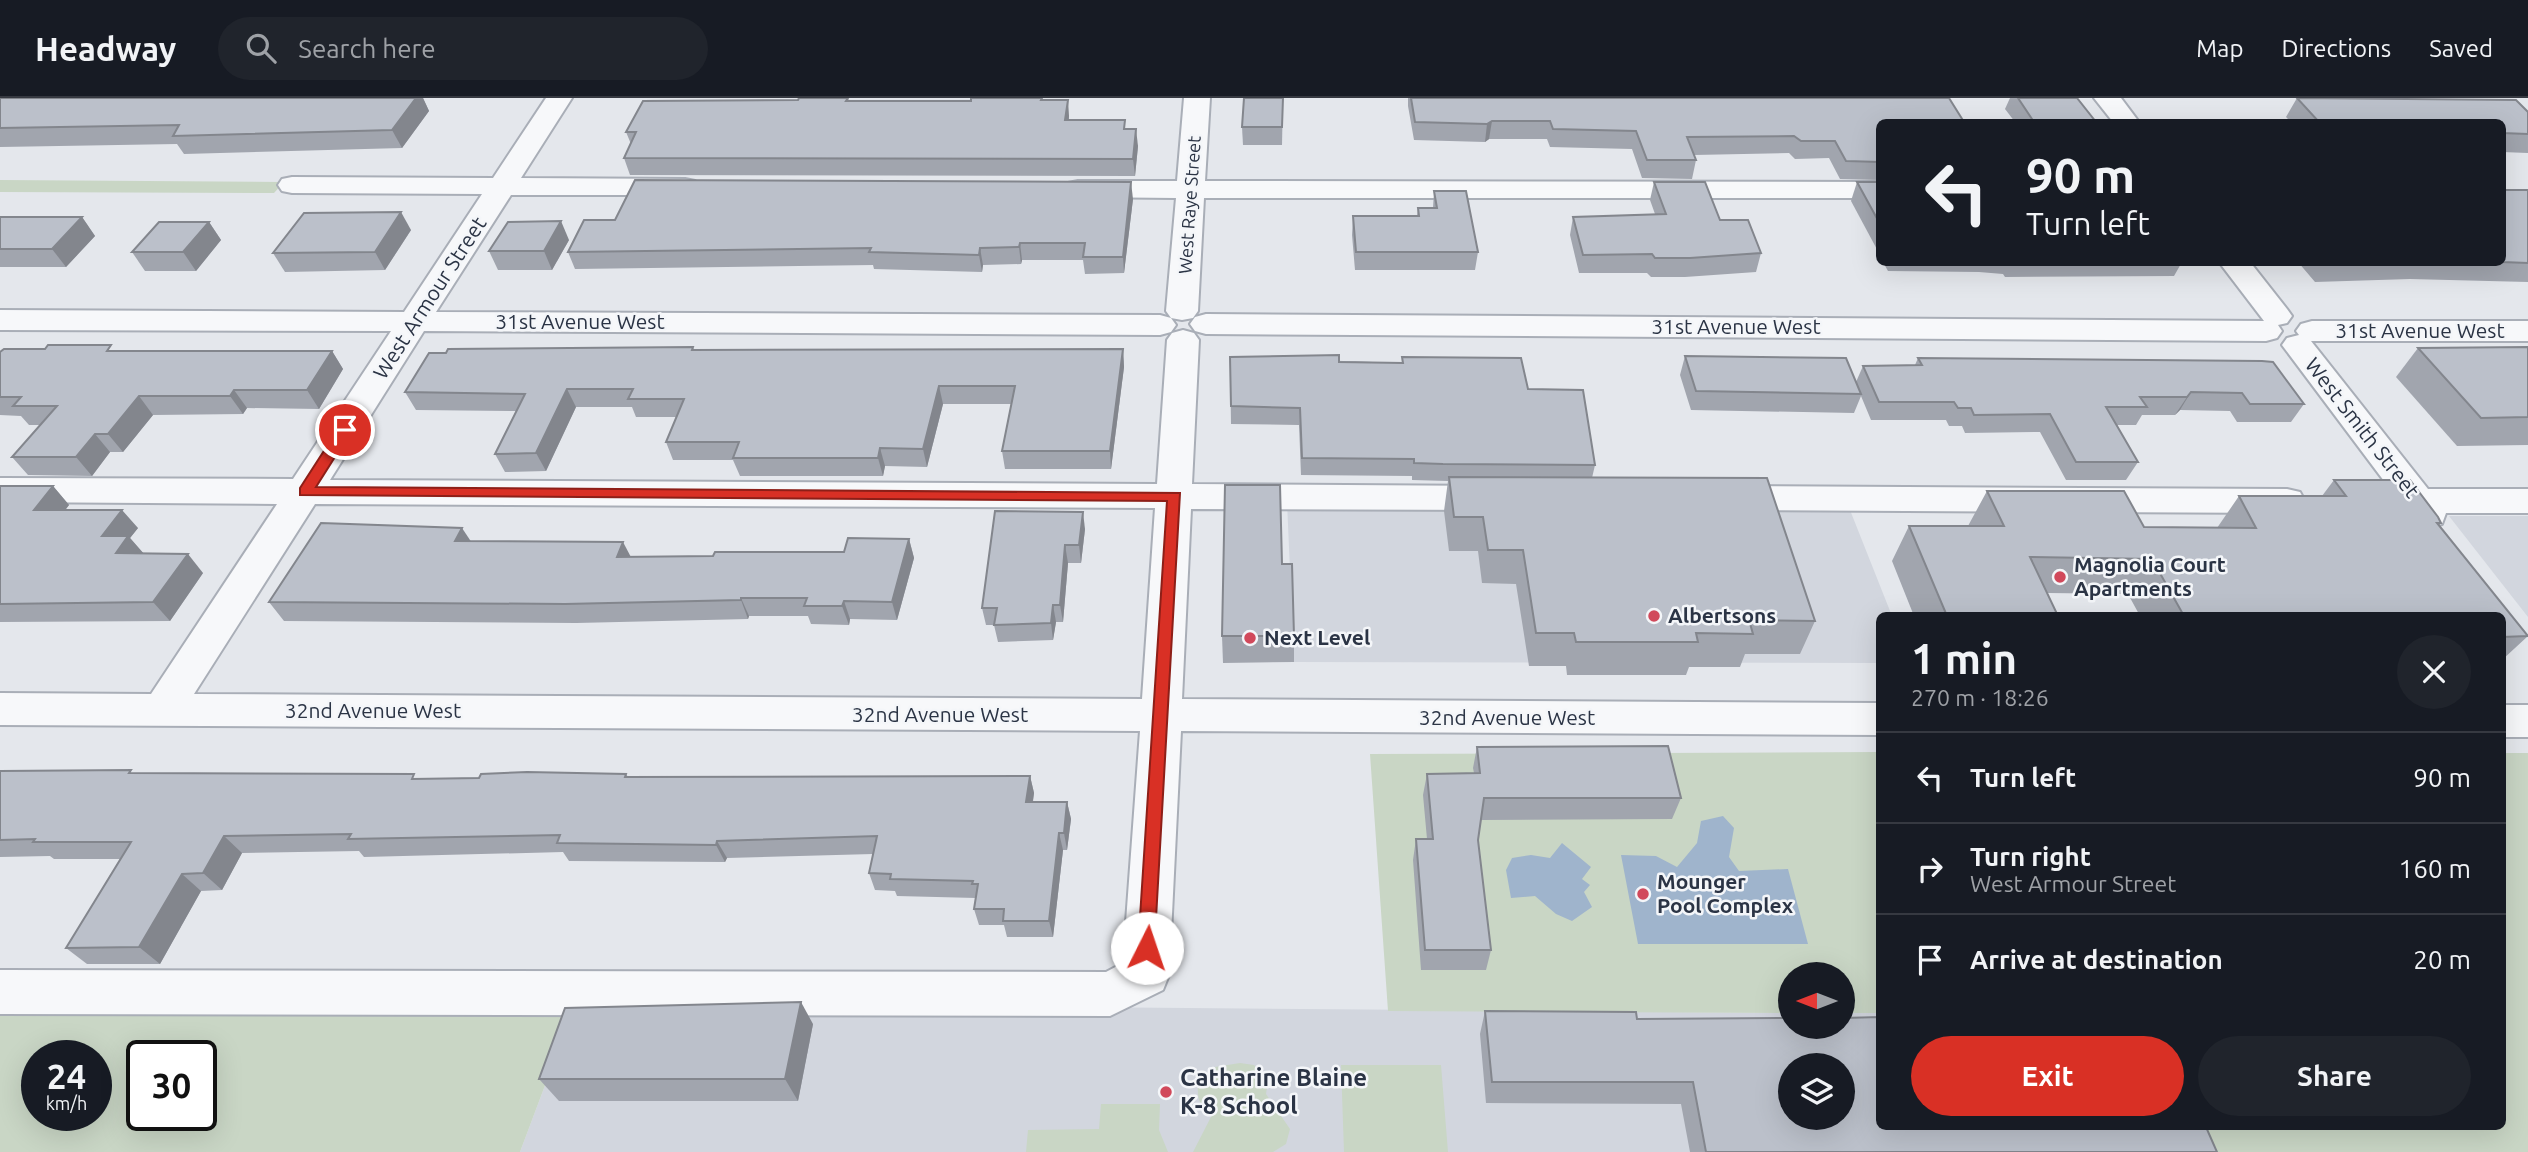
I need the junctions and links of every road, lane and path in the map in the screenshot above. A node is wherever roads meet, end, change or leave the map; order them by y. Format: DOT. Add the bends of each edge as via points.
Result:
graph roads {
  1 [pos="559,98"];
  2 [pos="1197,98"];
  3 [pos="2107,98"];
  4 [pos="2124,119"];
  5 [pos="292,185"];
  6 [pos="502,186"];
  7 [pos="713,187"];
  8 [pos="1045,189"];
  9 [pos="1191,190"];
  10 [pos="1876,190"];
  11 [pos="2236,266"];
  12 [pos="0,320"];
  13 [pos="415,321"];
  14 [pos="2271,324"];
  15 [pos="1183,325"];
  16 [pos="2528,331"];
  17 [pos="2305,338"];
  18 [pos="0,490"];
  19 [pos="305,492"];
  20 [pos="1175,496"];
  21 [pos="1526,498"];
  22 [pos="1692,498"];
  23 [pos="2418,501"];
  24 [pos="2528,501"];
  25 [pos="2452,546"];
  26 [pos="0,709"];
  27 [pos="163,709"];
  28 [pos="1161,716"];
  29 [pos="1876,719"];
  30 [pos="2506,721"];
  31 [pos="2528,721"];
  32 [pos="0,992"];
  1 -- 6 [label="street, West Armour Street"];
  2 -- 9 [label="street, West Raye Street"];
  3 -- 4 [label="street"];
  5 -- 6 [label="street"];
  6 -- 7 [label="street"];
  6 -- 13 [label="street, West Armour Street"];
  8 -- 9 [label="street"];
  9 -- 10 [label="street"];
  9 -- 15 [label="street, West Raye Street"];
  11 -- 14 [label="street"];
  12 -- 13 [label="street, 31st Avenue West"];
  13 -- 15 [label="street, 31st Avenue West"];
  13 -- 19 [label="street, West Armour Street"];
  14 -- 15 [label="street, 31st Avenue West"];
  14 -- 17 [label="street" via="2283,342"];
  15 -- 20 [label="street, West Raye Street"];
  16 -- 17 [label="street, 31st Avenue West"];
  17 -- 23 [label="street, West Smith Street"];
  18 -- 19 [label="street"];
  19 -- 20 [label="street"];
  19 -- 27 [label="street, West Armour Street"];
  20 -- 21 [label="street"];
  20 -- 28 [label="street, West Raye Street"];
  22 -- 23 [label="street"];
  23 -- 24 [label="street"];
  23 -- 25 [label="street, West Smith Street"];
  26 -- 27 [label="street, 32nd Avenue West"];
  27 -- 28 [label="street, 32nd Avenue West"];
  28 -- 29 [label="street, 32nd Avenue West"];
  28 -- 32 [label="street, West Raye Street" via="1146,975 1110,994"];
  30 -- 31 [label="street"];
}
